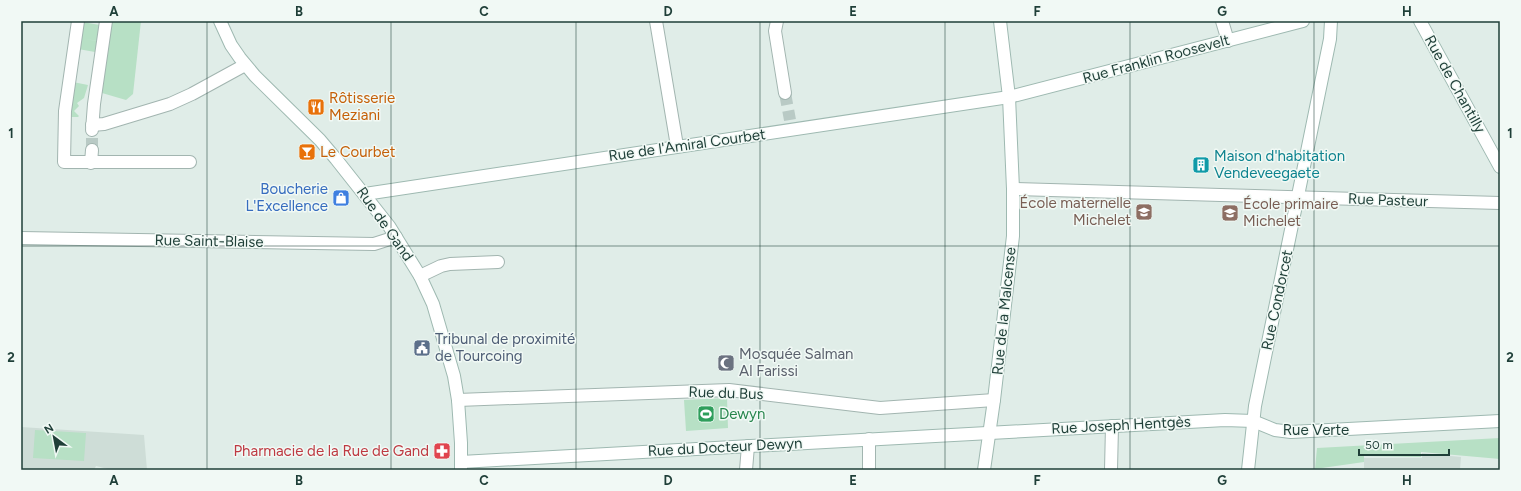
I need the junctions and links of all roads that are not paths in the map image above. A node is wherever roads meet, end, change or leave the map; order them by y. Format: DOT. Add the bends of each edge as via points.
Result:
graph roads {
  1 [pos="78,21"];
  2 [pos="106,21"];
  3 [pos="220,21"];
  4 [pos="656,21"];
  5 [pos="777,21"];
  6 [pos="1000,21"];
  7 [pos="1222,21"];
  8 [pos="1303,21"];
  9 [pos="1332,21"];
  10 [pos="1340,21"];
  11 [pos="1420,21"];
  12 [pos="1330,39"];
  13 [pos="1228,40"];
  14 [pos="245,65"];
  15 [pos="785,93"];
  16 [pos="1009,97"];
  17 [pos="677,146"];
  18 [pos="92,150"];
  19 [pos="190,162"];
  20 [pos="91,163"];
  21 [pos="1500,167"];
  22 [pos="1013,189"];
  23 [pos="365,194"];
  24 [pos="1298,197"];
  25 [pos="1500,203"];
  26 [pos="396,237"];
  27 [pos="21,238"];
  28 [pos="498,262"];
  29 [pos="420,276"];
  30 [pos="458,400"];
  31 [pos="994,400"];
  32 [pos="1253,420"];
  33 [pos="1500,421"];
  34 [pos="1112,426"];
  35 [pos="989,432"];
  36 [pos="869,439"];
  37 [pos="748,446"];
  38 [pos="461,466"];
  39 [pos="746,470"];
  40 [pos="869,470"];
  41 [pos="984,470"];
  42 [pos="1111,470"];
  43 [pos="1248,470"];
  1 -- 20 [label="street" via="66,106 64,162"];
  2 -- 14 [label="street" via="92,127 170,104"];
  3 -- 14 [label="street, Rue de Gand" via="231,45"];
  4 -- 17 [label="street"];
  5 -- 15 [label="street" via="775,31"];
  6 -- 16 [label="street, Rue de la Malcense"];
  7 -- 13 [label="street"];
  8 -- 13 [label="street, Rue Franklin Roosevelt"];
  9 -- 12 [label="street, Rue Condorcet"];
  10 -- 12 [label="street, Rue Condorcet"];
  11 -- 21 [label="street, Rue de Chantilly"];
  12 -- 24 [label="street, Rue Condorcet"];
  13 -- 16 [label="street, Rue Franklin Roosevelt"];
  14 -- 23 [label="street, Rue de Gand" via="320,140"];
  16 -- 17 [label="street, Rue de l'Amiral Courbet" via="791,125"];
  16 -- 22 [label="street, Rue de la Malcense"];
  17 -- 23 [label="street, Rue de l'Amiral Courbet"];
  18 -- 20 [label="street"];
  19 -- 20 [label="street"];
  22 -- 24 [label="street, Rue Pasteur"];
  22 -- 31 [label="street, Rue de la Malcense" via="1012,253"];
  23 -- 26 [label="street, Rue de Gand"];
  24 -- 25 [label="street, Rue Pasteur"];
  24 -- 32 [label="street, Rue Condorcet"];
  26 -- 27 [label="street, Rue Saint-Blaise" via="374,244"];
  26 -- 29 [label="street, Rue de Gand"];
  28 -- 29 [label="street" via="450,264"];
  29 -- 30 [label="street, Rue de Gand" via="435,311 454,376"];
  30 -- 31 [label="street, Rue du Bus" via="729,390 880,408"];
  30 -- 38 [label="street, Rue de Gand"];
  31 -- 35 [label="street, Rue de la Malcense"];
  32 -- 33 [label="street, Rue Verte" via="1275,430 1291,432"];
  32 -- 34 [label="street, Rue Joseph Hentgès"];
  32 -- 43 [label="street, Rue Condorcet"];
  34 -- 35 [label="street, Rue Joseph Hentgès"];
  34 -- 42 [label="street"];
  35 -- 36 [label="street, Rue du Docteur Dewyn"];
  35 -- 41 [label="street, Rue de la Malcense"];
  36 -- 37 [label="street, Rue du Docteur Dewyn"];
  36 -- 40 [label="street"];
  37 -- 38 [label="street, Rue du Docteur Dewyn"];
  37 -- 39 [label="street"];
}
